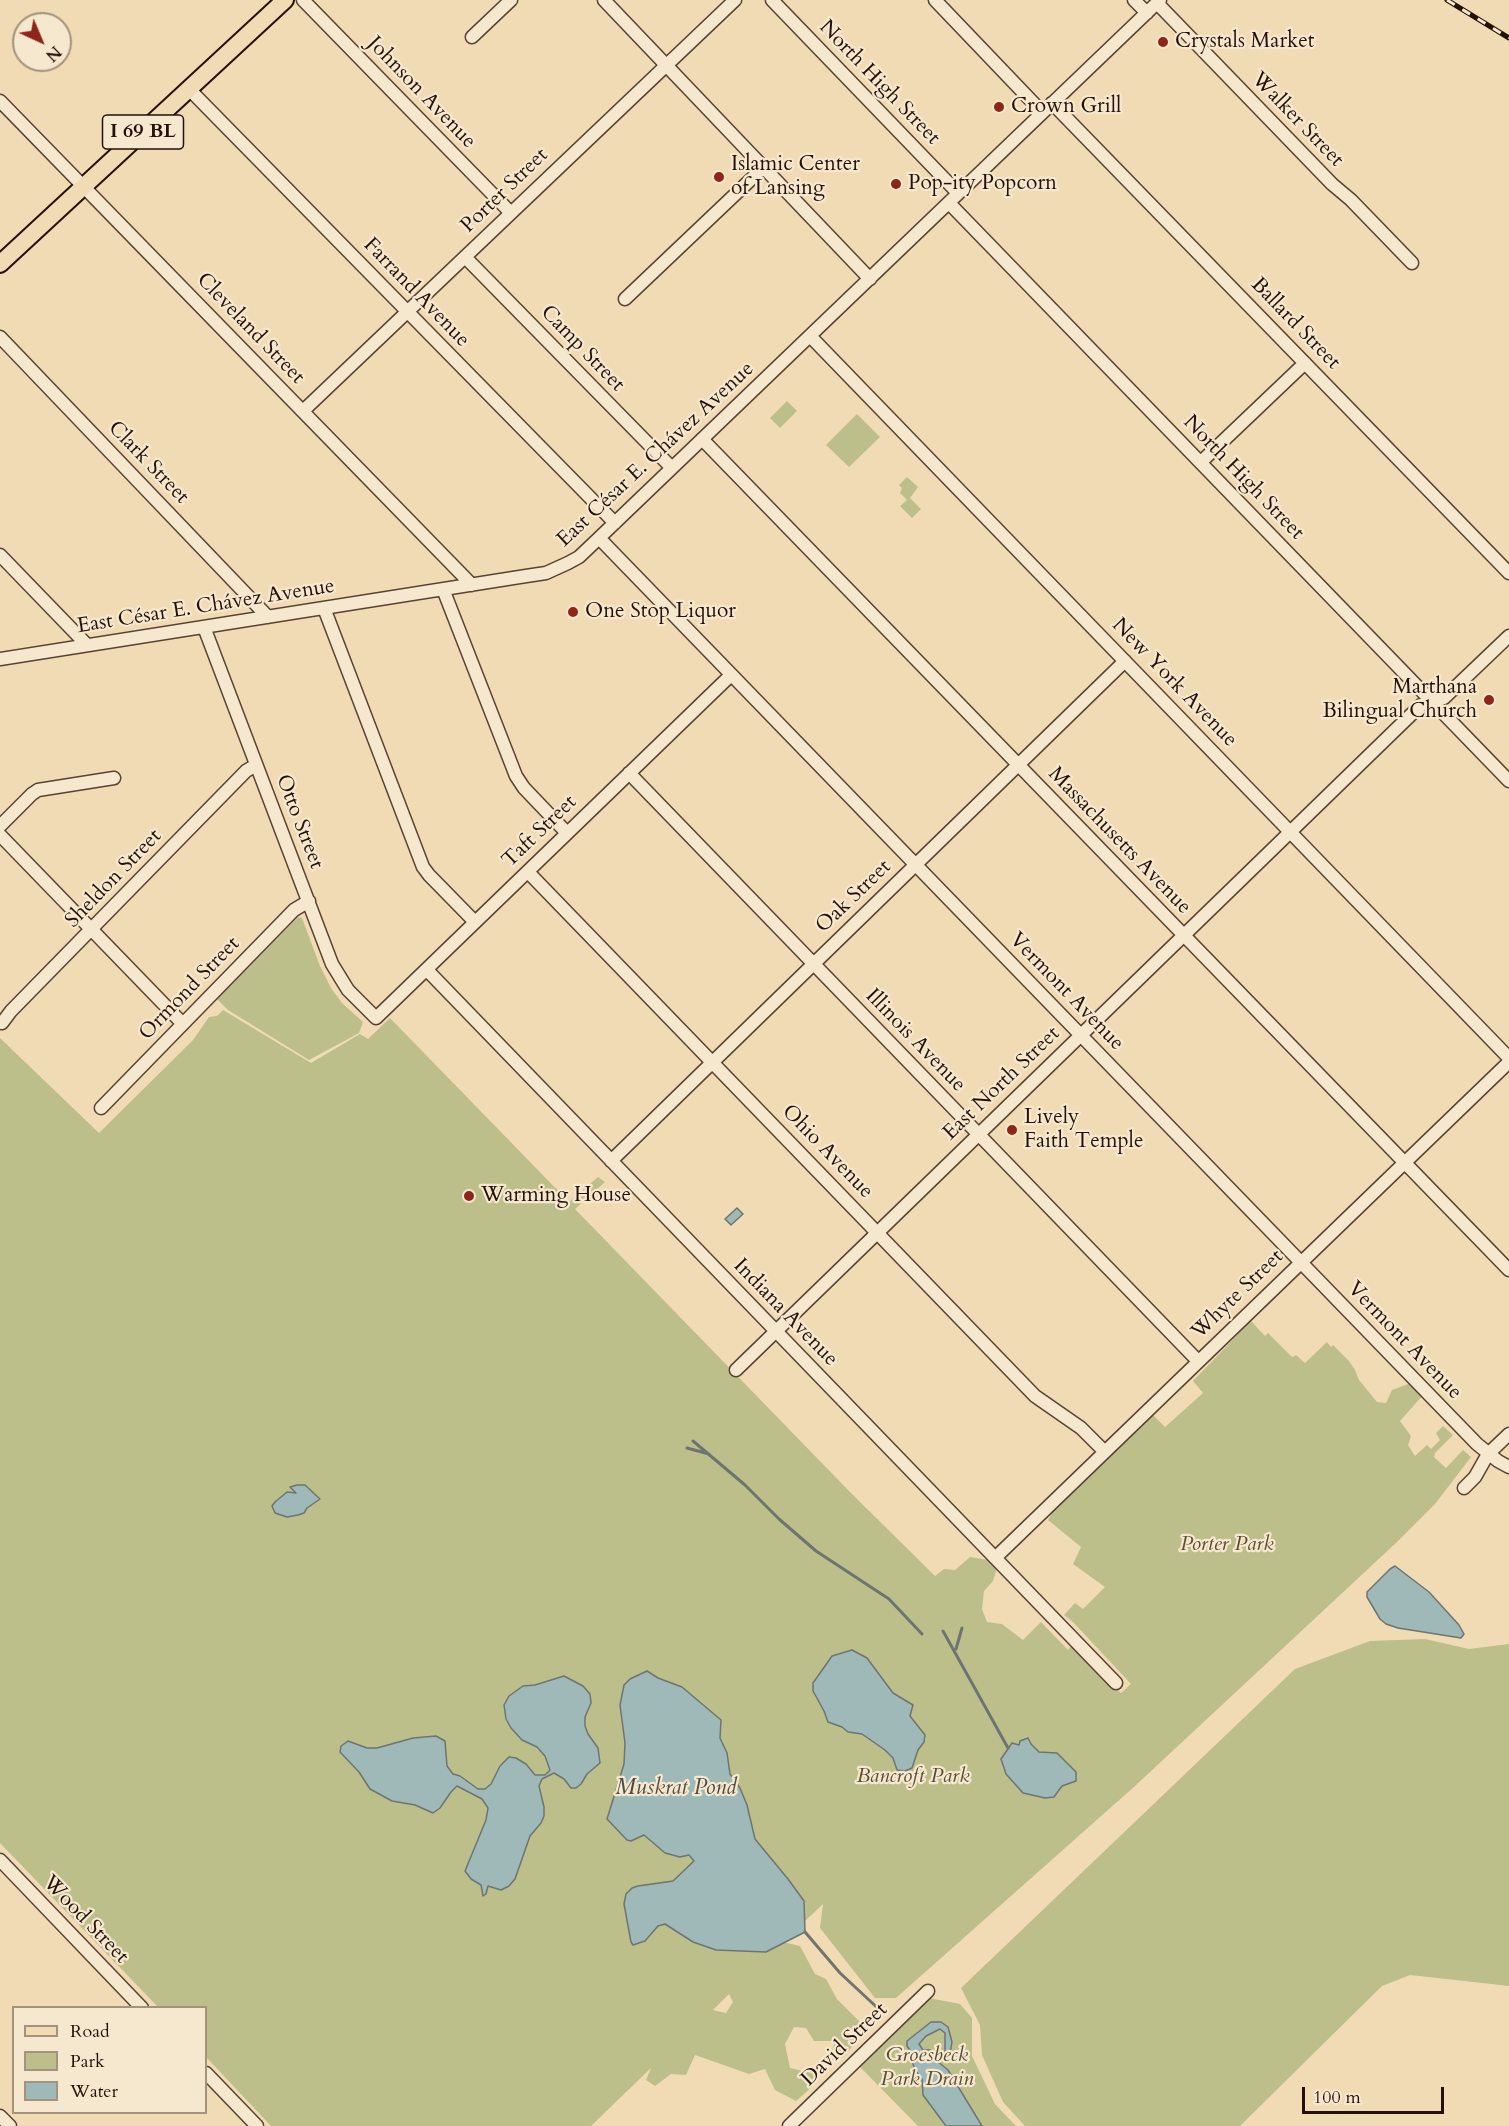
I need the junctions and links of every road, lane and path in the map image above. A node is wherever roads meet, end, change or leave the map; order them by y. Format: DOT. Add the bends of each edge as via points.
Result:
graph roads {
  1 [pos="285,0"];
  2 [pos="303,0"];
  3 [pos="511,0"];
  4 [pos="604,0"];
  5 [pos="735,0"];
  6 [pos="772,0"];
  7 [pos="935,0"];
  8 [pos="1134,0"];
  9 [pos="1158,2"];
  10 [pos="1146,13"];
  11 [pos="472,37"];
  12 [pos="666,65"];
  13 [pos="189,89"];
  14 [pos="0,101"];
  15 [pos="1052,103"];
  16 [pos="1042,112"];
  17 [pos="764,167"];
  18 [pos="84,186"];
  19 [pos="953,198"];
  20 [pos="511,213"];
  21 [pos="465,257"];
  22 [pos="1412,263"];
  23 [pos="0,264"];
  24 [pos="870,279"];
  25 [pos="625,299"];
  26 [pos="407,311"];
  27 [pos="810,336"];
  28 [pos="0,337"];
  29 [pos="1305,363"];
  30 [pos="303,411"];
  31 [pos="702,440"];
  32 [pos="1201,462"];
  33 [pos="672,468"];
  34 [pos="615,523"];
  35 [pos="600,538"];
  36 [pos="0,555"];
  37 [pos="1509,573"];
  38 [pos="472,585"];
  39 [pos="442,589"];
  40 [pos="324,608"];
  41 [pos="268,617"];
  42 [pos="204,627"];
  43 [pos="1509,636"];
  44 [pos="87,645"];
  45 [pos="0,659"];
  46 [pos="1125,661"];
  47 [pos="731,675"];
  48 [pos="1433,702"];
  49 [pos="256,765"];
  50 [pos="1018,765"];
  51 [pos="629,773"];
  52 [pos="114,778"];
  53 [pos="1509,781"];
  54 [pos="0,826"];
  55 [pos="1291,832"];
  56 [pos="567,833"];
  57 [pos="0,835"];
  58 [pos="915,865"];
  59 [pos="528,872"];
  60 [pos="309,901"];
  61 [pos="475,922"];
  62 [pos="92,929"];
  63 [pos="1184,935"];
  64 [pos="813,964"];
  65 [pos="427,970"];
  66 [pos="376,1018"];
  67 [pos="2,1023"];
  68 [pos="183,1024"];
  69 [pos="1081,1035"];
  70 [pos="1509,1058"];
  71 [pos="712,1062"];
  72 [pos="1509,1062"];
  73 [pos="101,1108"];
  74 [pos="979,1134"];
  75 [pos="611,1161"];
  76 [pos="1404,1162"];
  77 [pos="878,1232"];
  78 [pos="1300,1262"];
  79 [pos="1509,1270"];
  80 [pos="776,1331"];
  81 [pos="1198,1361"];
  82 [pos="736,1370"];
  83 [pos="1509,1434"];
  84 [pos="1105,1452"];
  85 [pos="1488,1454"];
  86 [pos="1509,1467"];
  87 [pos="1464,1488"];
  88 [pos="995,1558"];
  89 [pos="1116,1683"];
  90 [pos="0,1860"];
  91 [pos="928,1991"];
  92 [pos="141,2006"];
  93 [pos="207,2074"];
  94 [pos="0,2116"];
  95 [pos="10,2126"];
  96 [pos="256,2126"];
  97 [pos="789,2126"];
  1 -- 13 [label="main road, I 69 BL"];
  2 -- 20 [label="street, Johnson Avenue"];
  3 -- 11 [label="street"];
  4 -- 12 [label="street"];
  5 -- 12 [label="street, Porter Street"];
  6 -- 19 [label="street, North High Street"];
  7 -- 16 [label="street"];
  8 -- 10 [label="street"];
  9 -- 10 [label="street, East César E. Chávez Avenue"];
  9 -- 22 [label="street, Walker Street"];
  10 -- 15 [label="street, East César E. Chávez Avenue"];
  12 -- 17 [label="street"];
  12 -- 20 [label="street, Porter Street"];
  13 -- 18 [label="main road, I 69 BL"];
  13 -- 26 [label="street, Farrand Avenue"];
  14 -- 18 [label="street, Cleveland Street"];
  15 -- 16 [label="street, East César E. Chávez Avenue"];
  15 -- 29 [label="street, Ballard Street"];
  16 -- 19 [label="street, East César E. Chávez Avenue"];
  17 -- 24 [label="street"];
  17 -- 25 [label="street"];
  18 -- 23 [label="main road, I 69 BL"];
  18 -- 30 [label="street, Cleveland Street"];
  19 -- 24 [label="street, East César E. Chávez Avenue"];
  19 -- 32 [label="street, North High Street"];
  20 -- 21 [label="street, Porter Street"];
  21 -- 26 [label="street, Porter Street"];
  21 -- 33 [label="street, Camp Street"];
  24 -- 27 [label="street, East César E. Chávez Avenue"];
  26 -- 30 [label="street, Porter Street"];
  26 -- 34 [label="street, Farrand Avenue"];
  27 -- 31 [label="street, East César E. Chávez Avenue"];
  27 -- 46 [label="street, New York Avenue"];
  28 -- 41 [label="street, Clark Street"];
  29 -- 32 [label="street"];
  29 -- 37 [label="street, Ballard Street"];
  30 -- 38 [label="street, Cleveland Street"];
  31 -- 33 [label="street, East César E. Chávez Avenue"];
  31 -- 50 [label="street, Massachusetts Avenue"];
  32 -- 48 [label="street, North High Street"];
  33 -- 34 [label="street, East César E. Chávez Avenue"];
  34 -- 35 [label="street, East César E. Chávez Avenue"];
  35 -- 38 [label="street, East César E. Chávez Avenue" via="579,557 546,573"];
  35 -- 47 [label="street, Vermont Avenue"];
  36 -- 44 [label="street"];
  38 -- 39 [label="street, East César E. Chávez Avenue"];
  39 -- 40 [label="street, East César E. Chávez Avenue"];
  39 -- 56 [label="street" via="516,776"];
  40 -- 41 [label="street, East César E. Chávez Avenue"];
  40 -- 61 [label="street" via="423,867"];
  41 -- 42 [label="street, East César E. Chávez Avenue"];
  42 -- 44 [label="street, East César E. Chávez Avenue"];
  42 -- 49 [label="street, Otto Street"];
  43 -- 48 [label="street, East North Street" via="1444,698"];
  44 -- 45 [label="street, East César E. Chávez Avenue"];
  46 -- 50 [label="street, Oak Street"];
  46 -- 55 [label="street, New York Avenue"];
  47 -- 51 [label="street, Taft Street"];
  47 -- 58 [label="street, Vermont Avenue"];
  48 -- 53 [label="street, North High Street"];
  48 -- 55 [label="street, East North Street" via="1421,705"];
  49 -- 60 [label="street, Otto Street"];
  49 -- 62 [label="street, Sheldon Street"];
  50 -- 58 [label="street, Oak Street"];
  50 -- 63 [label="street, Massachusetts Avenue"];
  51 -- 56 [label="street, Taft Street"];
  51 -- 64 [label="street, Illinois Avenue"];
  52 -- 54 [label="street" via="38,790"];
  55 -- 63 [label="street, East North Street"];
  55 -- 70 [label="street, New York Avenue"];
  56 -- 59 [label="street, Taft Street"];
  57 -- 62 [label="street"];
  58 -- 64 [label="street, Oak Street"];
  58 -- 69 [label="street, Vermont Avenue"];
  59 -- 61 [label="street, Taft Street"];
  59 -- 71 [label="street, Ohio Avenue"];
  60 -- 66 [label="street, Otto Street" via="339,978"];
  60 -- 68 [label="street, Ormond Street" via="296,908"];
  61 -- 65 [label="street, Taft Street"];
  62 -- 67 [label="street, Sheldon Street"];
  62 -- 68 [label="street"];
  63 -- 69 [label="street, East North Street"];
  63 -- 76 [label="street, Massachusetts Avenue"];
  64 -- 71 [label="street, Oak Street"];
  64 -- 74 [label="street, Illinois Avenue"];
  65 -- 66 [label="street, Taft Street"];
  65 -- 75 [label="street, Indiana Avenue"];
  68 -- 73 [label="street, Ormond Street"];
  69 -- 74 [label="street, East North Street"];
  69 -- 78 [label="street, Vermont Avenue"];
  71 -- 75 [label="street, Oak Street"];
  71 -- 77 [label="street, Ohio Avenue"];
  72 -- 76 [label="street, Whyte Street"];
  74 -- 77 [label="street, East North Street"];
  74 -- 81 [label="street, Illinois Avenue"];
  75 -- 80 [label="street, Indiana Avenue"];
  76 -- 78 [label="street, Whyte Street"];
  76 -- 79 [label="street, Massachusetts Avenue"];
  77 -- 80 [label="street, East North Street"];
  77 -- 84 [label="street, Ohio Avenue" via="1035,1396 1081,1428"];
  78 -- 81 [label="street, Whyte Street"];
  78 -- 85 [label="street, Vermont Avenue"];
  80 -- 82 [label="street, East North Street"];
  80 -- 88 [label="street, Indiana Avenue"];
  81 -- 84 [label="street, Whyte Street"];
  83 -- 85 [label="street"];
  84 -- 88 [label="street, Whyte Street"];
  85 -- 86 [label="street, Vermont Avenue"];
  85 -- 87 [label="street" via="1475,1478"];
  88 -- 89 [label="street, Indiana Avenue"];
  90 -- 92 [label="street, Wood Street"];
  91 -- 97 [label="street, David Street"];
  93 -- 96 [label="street"];
  94 -- 95 [label="street"];
}
